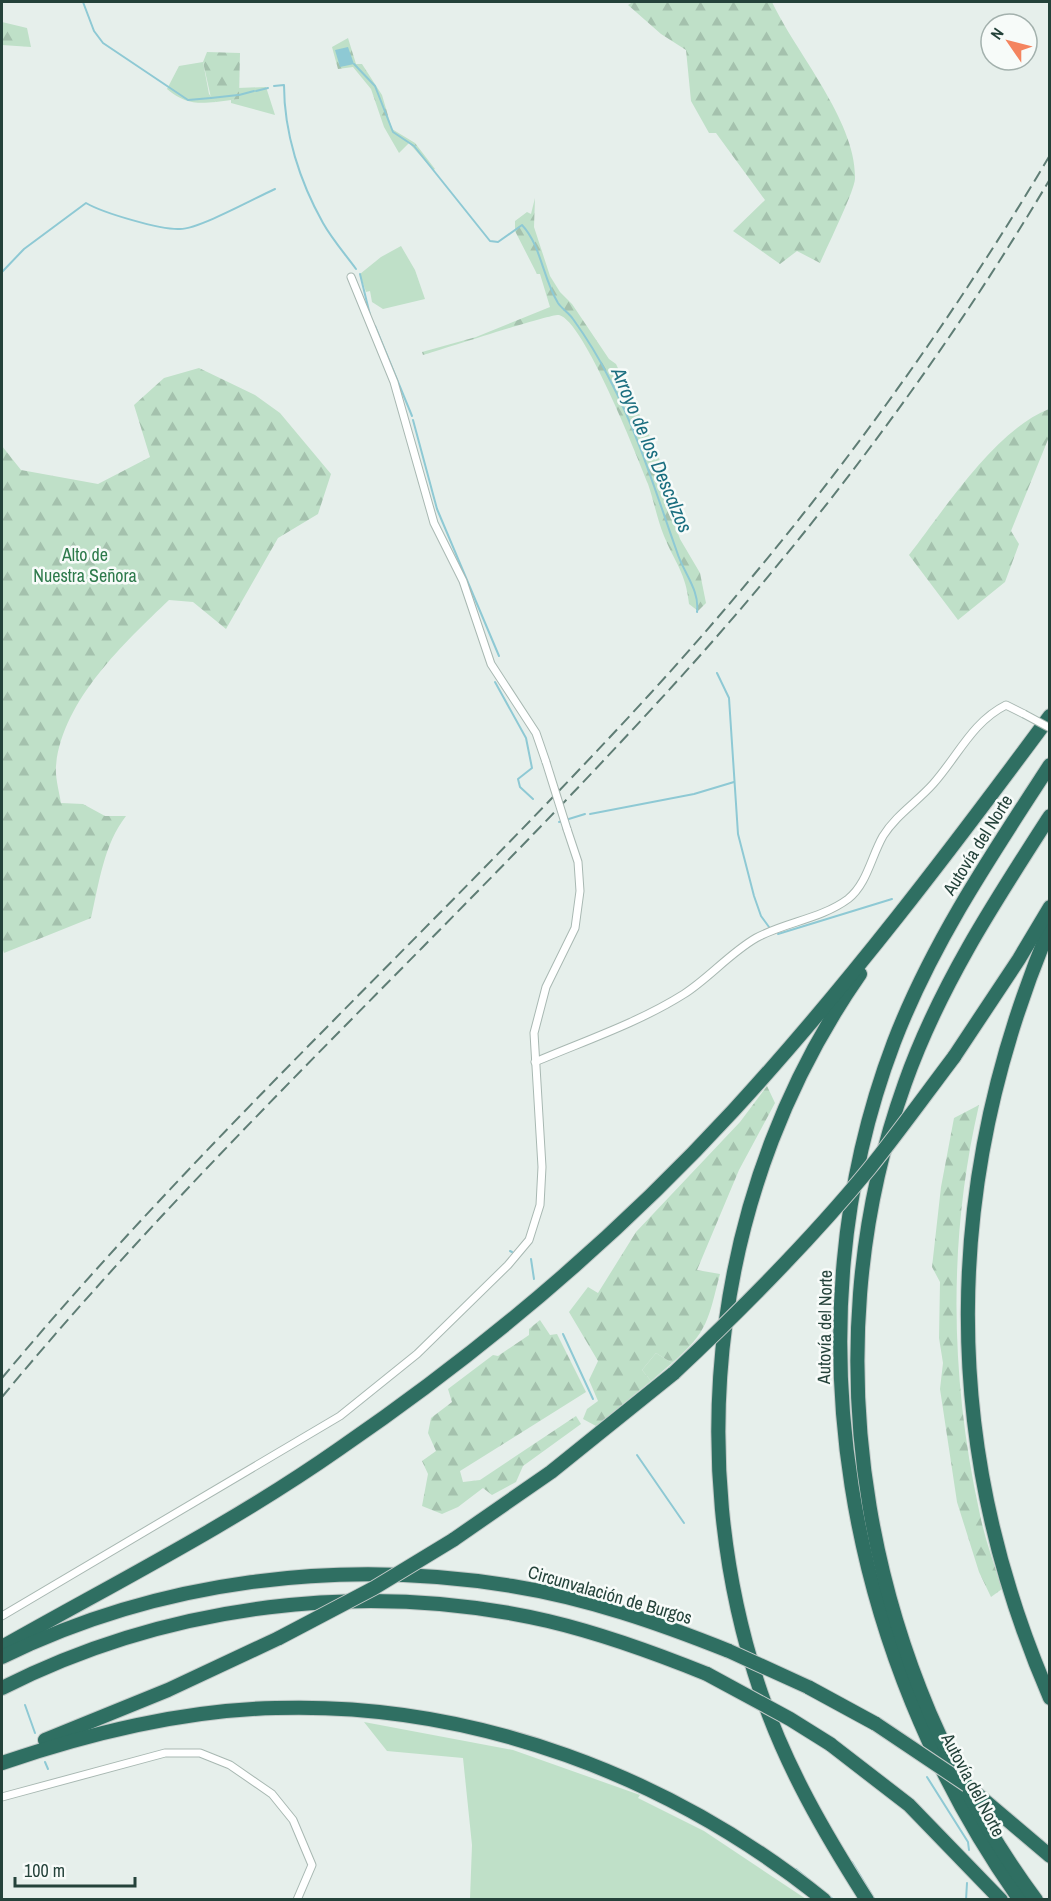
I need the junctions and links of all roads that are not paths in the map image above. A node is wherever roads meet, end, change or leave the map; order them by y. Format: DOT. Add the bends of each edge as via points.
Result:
graph roads {
  1 [pos="351,277"];
  2 [pos="1050,716"];
  3 [pos="1050,728"];
  4 [pos="1050,765"];
  5 [pos="1012,766"];
  6 [pos="1050,816"];
  7 [pos="1050,907"];
  8 [pos="1050,927"];
  9 [pos="535,1062"];
  10 [pos="2,1616"];
  11 [pos="2,1647"];
  12 [pos="2,1657"];
  13 [pos="2,1688"];
  14 [pos="1050,1698"];
  15 [pos="2,1757"];
  16 [pos="2,1763"];
  17 [pos="967,1785"];
  18 [pos="2,1797"];
  19 [pos="1050,1846"];
  20 [pos="1050,1856"];
  21 [pos="297,1899"];
  22 [pos="824,1899"];
  23 [pos="867,1899"];
  24 [pos="1001,1899"];
  25 [pos="1020,1899"];
  26 [pos="1036,1899"];
  1 -- 9 [label="street, bridge" via="394,382 434,523 462,581 491,664 536,733 578,862 580,891 574,928 536,1018"];
  2 -- 5 [label="highway"];
  3 -- 9 [label="street, bridge" via="1006,705 987,716 970,733 951,764 885,834 863,882 849,898 822,913 754,939 685,993 659,1008"];
  4 -- 25 [label="highway, Autovía del Norte" via="936,950 894,1042 864,1140 851,1203 840,1322 848,1461 864,1548 884,1624 911,1701 947,1778"];
  5 -- 11 [label="highway" via="866,954 735,1109 575,1265 441,1376 304,1473 207,1534"];
  5 -- 23 [label="highway" via="855,980 800,1073 771,1141 750,1205 735,1261 721,1349 717,1430 721,1515 743,1633 761,1695 795,1776"];
  6 -- 26 [label="highway, Autovía del Norte" via="967,950 905,1082 872,1202 856,1337 858,1429 866,1487 897,1622 954,1765 991,1832"];
  7 -- 15 [label="highway, bridge" via="954,1057 874,1162 810,1237 674,1373 551,1472 453,1540 374,1588 158,1695"];
  8 -- 14 [label="highway" via="1008,1038 985,1129 972,1222 967,1320 973,1421 989,1519 1029,1650"];
  9 -- 10 [label="street" via="541,1137 540,1205 529,1240 508,1265 394,1375 340,1416"];
  12 -- 17 [label="highway, Circunvalación de Burgos, bridge" via="85,1622 223,1586 342,1574 418,1575 523,1588 627,1614 729,1651 876,1724"];
  13 -- 24 [label="highway, bridge" via="93,1648 230,1613 334,1602 439,1604 515,1614 622,1642 707,1674 790,1719 830,1744 909,1805"];
  16 -- 22 [label="highway" via="118,1729 235,1710 349,1710 418,1718 525,1741 645,1786 742,1839"];
  17 -- 19 [label="highway"];
  17 -- 20 [label="highway, Circunvalación de Burgos"];
  18 -- 21 [label="street" via="165,1753 200,1753 216,1758 272,1794 293,1820 312,1865"];
}
